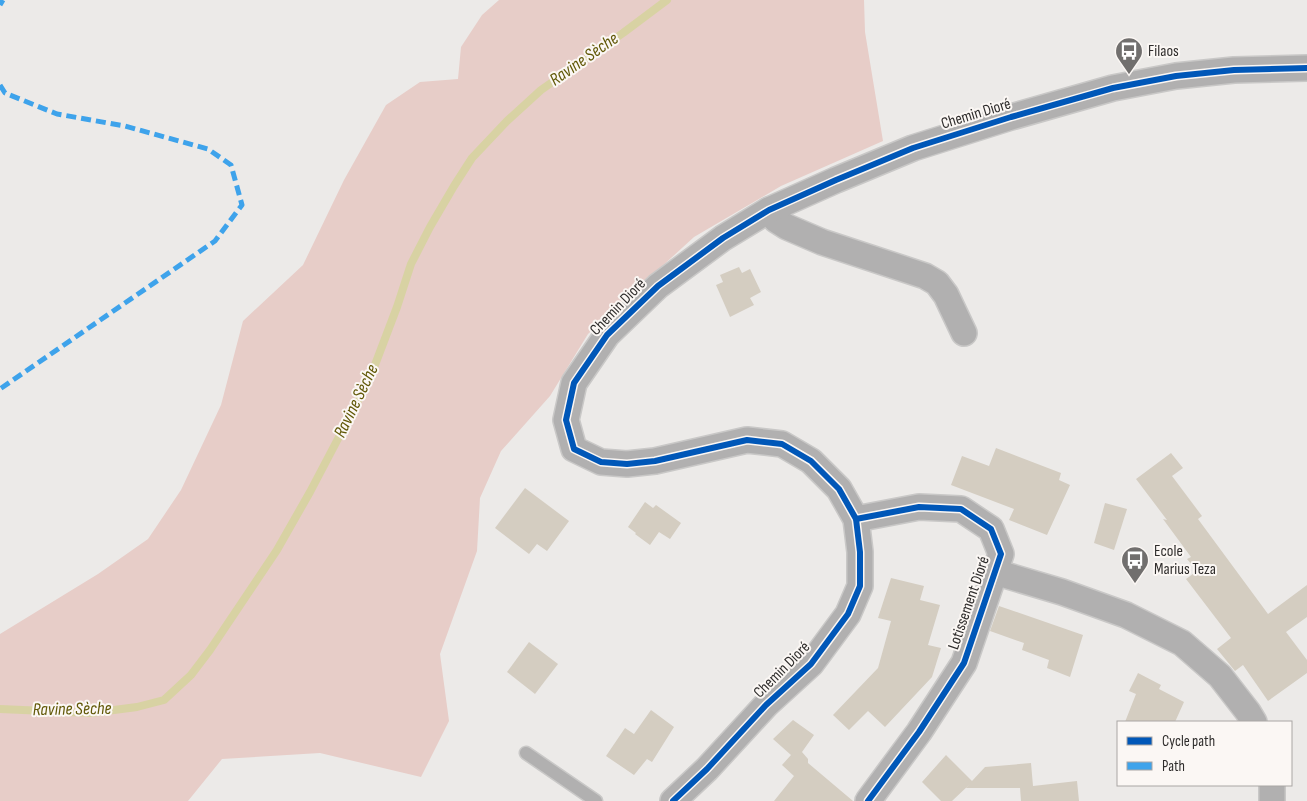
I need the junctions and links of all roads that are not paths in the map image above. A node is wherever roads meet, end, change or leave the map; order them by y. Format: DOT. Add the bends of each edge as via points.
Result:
graph roads {
  1 [pos="1307,68"];
  2 [pos="769,210"];
  3 [pos="964,333"];
  4 [pos="856,519"];
  5 [pos="995,572"];
  6 [pos="1253,721"];
  7 [pos="526,753"];
  8 [pos="1272,786"];
  9 [pos="596,801"];
  10 [pos="674,801"];
  11 [pos="868,801"];
  12 [pos="1272,801"];
  1 -- 2 [label="street, Chemin Dioré" via="1185,75 1113,88 913,148"];
  2 -- 3 [label="street" via="787,227 937,283"];
  2 -- 4 [label="street, Chemin Dioré" via="722,238 658,286 607,335 574,383 566,420 574,449 601,462 627,464 655,461 747,440 782,444 811,461 839,489"];
  4 -- 5 [label="street, Lotissement Dioré" via="919,506 961,510 992,529 1001,554"];
  4 -- 10 [label="street, Chemin Dioré" via="860,586 848,614 811,664 766,705"];
  5 -- 6 [label="street, Lotissement Dioré" via="1126,614 1182,643 1220,676"];
  5 -- 11 [label="street, Lotissement Dioré" via="964,663 920,732"];
  7 -- 9 [label="lane"];
  8 -- 12 [label="street"];
}
